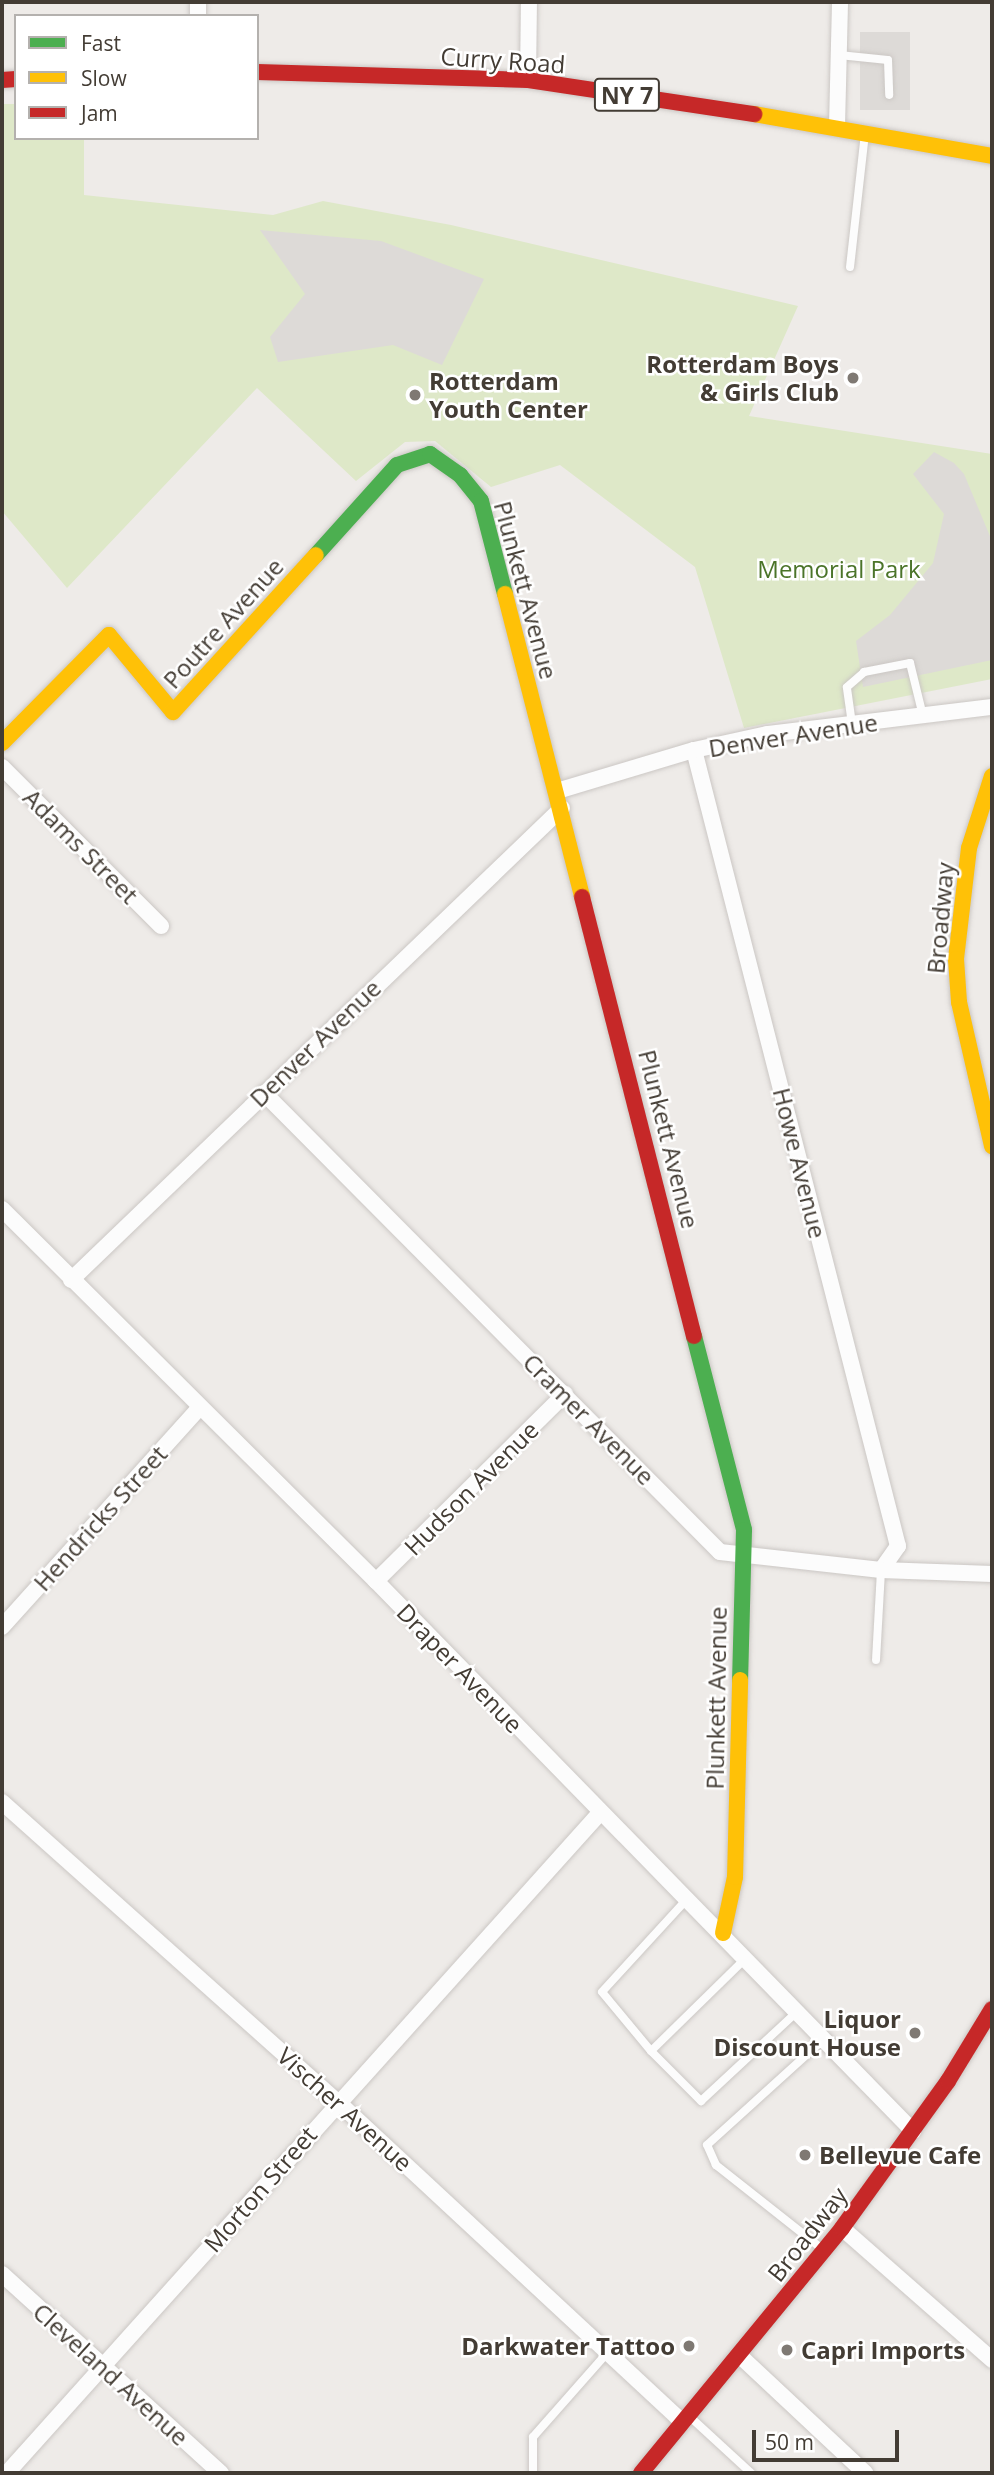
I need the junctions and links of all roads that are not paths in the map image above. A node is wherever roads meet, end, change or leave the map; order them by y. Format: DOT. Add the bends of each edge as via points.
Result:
graph roads {
  1 [pos="529,2"];
  2 [pos="840,2"];
  3 [pos="839,55"];
  4 [pos="259,72"];
  5 [pos="528,80"];
  6 [pos="889,95"];
  7 [pos="837,126"];
  8 [pos="865,131"];
  9 [pos="992,156"];
  10 [pos="850,267"];
  11 [pos="375,490"];
  12 [pos="992,707"];
  13 [pos="923,716"];
  14 [pos="852,724"];
  15 [pos="2,743"];
  16 [pos="694,750"];
  17 [pos="2,766"];
  18 [pos="992,776"];
  19 [pos="557,791"];
  20 [pos="562,808"];
  21 [pos="161,926"];
  22 [pos="264,1093"];
  23 [pos="992,1146"];
  24 [pos="2,1209"];
  25 [pos="71,1280"];
  26 [pos="565,1394"];
  27 [pos="198,1409"];
  28 [pos="743,1558"];
  29 [pos="881,1570"];
  30 [pos="992,1574"];
  31 [pos="376,1581"];
  32 [pos="2,1627"];
  33 [pos="876,1660"];
  34 [pos="2,1801"];
  35 [pos="599,1814"];
  36 [pos="688,1898"];
  37 [pos="723,1933"];
  38 [pos="747,1956"];
  39 [pos="992,2010"];
  40 [pos="798,2011"];
  41 [pos="825,2038"];
  42 [pos="651,2051"];
  43 [pos="337,2101"];
  44 [pos="913,2131"];
  45 [pos="842,2228"];
  46 [pos="824,2251"];
  47 [pos="2,2274"];
  48 [pos="608,2353"];
  49 [pos="739,2356"];
  50 [pos="992,2360"];
  51 [pos="103,2367"];
  52 [pos="686,2419"];
  53 [pos="860,2472"];
  54 [pos="7,2473"];
  55 [pos="221,2473"];
  56 [pos="533,2473"];
  57 [pos="641,2473"];
  58 [pos="751,2473"];
  1 -- 5 [label="street"];
  2 -- 3 [label="street"];
  3 -- 6 [label="lane" via="888,60"];
  3 -- 7 [label="street"];
  4 -- 5 [label="street, Curry Road / NY 7"];
  5 -- 7 [label="street, Curry Road / NY 7"];
  7 -- 8 [label="street, Curry Road / NY 7"];
  8 -- 9 [label="street, Curry Road / NY 7"];
  8 -- 10 [label="lane"];
  11 -- 15 [label="street, Poutre Avenue" via="173,712 109,635"];
  11 -- 19 [label="street, Plunkett Avenue" via="397,465 430,454 460,475 481,501"];
  12 -- 13 [label="street, Denver Avenue"];
  13 -- 14 [label="street, Denver Avenue"];
  13 -- 14 [label="lane" via="910,663 864,672 847,687"];
  14 -- 16 [label="street, Denver Avenue" via="768,734"];
  16 -- 19 [label="street, Denver Avenue"];
  16 -- 29 [label="street, Howe Avenue" via="898,1546"];
  17 -- 21 [label="street, Adams Street"];
  18 -- 23 [label="street, Broadway" via="969,848 956,959 959,1002"];
  19 -- 20 [label="street, Plunkett Avenue"];
  20 -- 22 [label="street, Denver Avenue"];
  20 -- 28 [label="street, Plunkett Avenue" via="744,1530"];
  22 -- 25 [label="street, Denver Avenue"];
  22 -- 26 [label="street, Cramer Avenue"];
  24 -- 25 [label="street, Draper Avenue"];
  25 -- 27 [label="street, Draper Avenue"];
  26 -- 28 [label="street, Cramer Avenue" via="720,1552"];
  26 -- 31 [label="street, Hudson Avenue"];
  27 -- 31 [label="street, Draper Avenue"];
  27 -- 32 [label="street, Hendricks Street"];
  28 -- 29 [label="street, Cramer Avenue"];
  28 -- 37 [label="street, Plunkett Avenue" via="735,1877"];
  29 -- 30 [label="street, Cramer Avenue"];
  29 -- 33 [label="lane"];
  31 -- 35 [label="street, Draper Avenue"];
  34 -- 43 [label="street, Vischer Avenue"];
  35 -- 36 [label="street, Draper Avenue"];
  35 -- 43 [label="street, Morton Street"];
  36 -- 37 [label="street, Draper Avenue"];
  36 -- 42 [label="lane" via="601,1992"];
  37 -- 38 [label="street, Draper Avenue"];
  38 -- 40 [label="street, Draper Avenue"];
  38 -- 42 [label="lane"];
  39 -- 44 [label="street, Broadway"];
  40 -- 41 [label="street, Draper Avenue"];
  40 -- 42 [label="lane" via="701,2101"];
  41 -- 44 [label="street, Draper Avenue"];
  41 -- 46 [label="lane" via="707,2146 716,2165"];
  43 -- 48 [label="street, Vischer Avenue"];
  43 -- 51 [label="street, Morton Street"];
  44 -- 45 [label="street, Broadway"];
  45 -- 46 [label="street, Broadway"];
  45 -- 50 [label="street"];
  46 -- 49 [label="street, Broadway"];
  47 -- 51 [label="street, Cleveland Avenue"];
  48 -- 52 [label="street, Vischer Avenue"];
  48 -- 56 [label="lane" via="533,2437"];
  49 -- 52 [label="street, Broadway"];
  49 -- 53 [label="street"];
  51 -- 54 [label="street, Morton Street"];
  51 -- 55 [label="street, Cleveland Avenue"];
  52 -- 57 [label="street, Broadway"];
  52 -- 58 [label="lane"];
}
